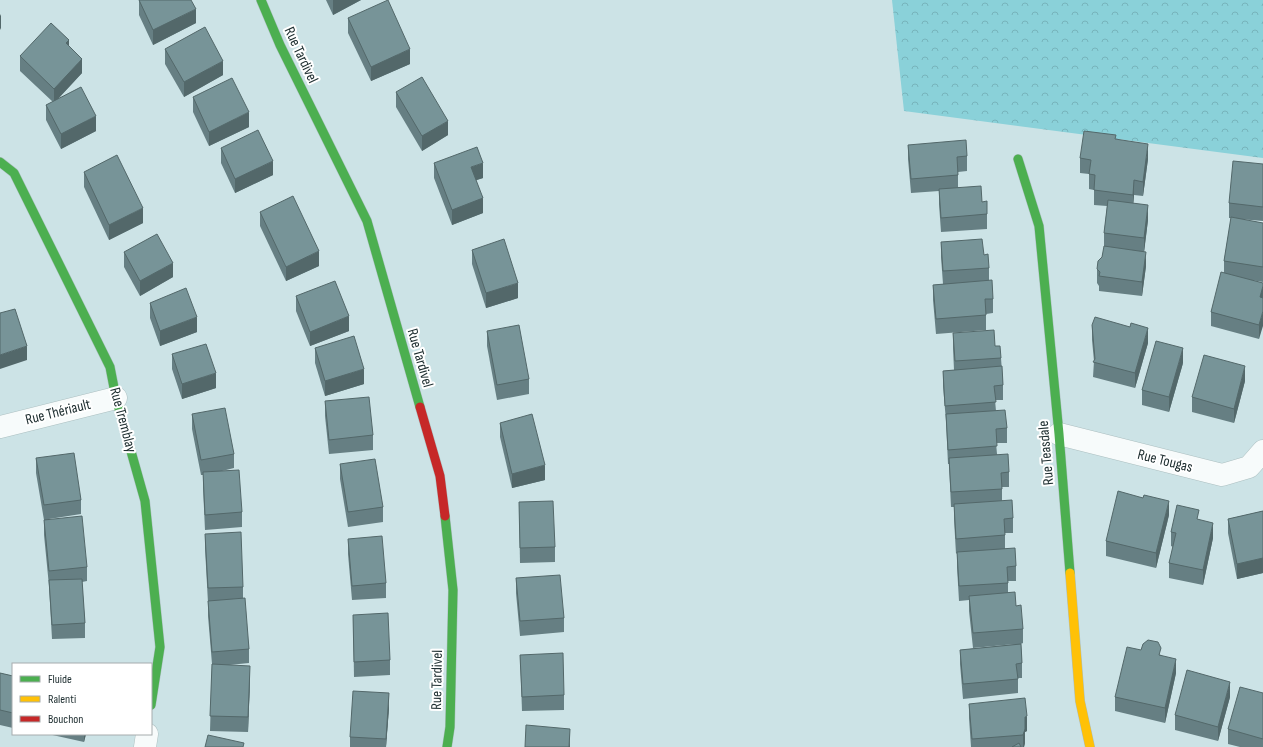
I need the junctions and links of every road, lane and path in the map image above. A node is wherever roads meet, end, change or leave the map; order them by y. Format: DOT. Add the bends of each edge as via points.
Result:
graph roads {
  1 [pos="261,0"];
  2 [pos="1018,160"];
  3 [pos="0,162"];
  4 [pos="116,398"];
  5 [pos="0,427"];
  6 [pos="1059,434"];
  7 [pos="1263,451"];
  8 [pos="152,699"];
  9 [pos="146,735"];
  10 [pos="145,747"];
  11 [pos="447,747"];
  12 [pos="1090,747"];
  1 -- 11 [label="street, Rue Tardivel" via="280,45 367,221 440,476 453,590 450,727"];
  2 -- 6 [label="street, Rue Teasdale" via="1039,226"];
  3 -- 4 [label="street, Rue Tremblay" via="14,173 110,367"];
  4 -- 5 [label="street, Rue Thériault"];
  4 -- 8 [label="street, Rue Tremblay" via="145,501 160,647"];
  6 -- 7 [label="street, Rue Tougas" via="1222,475 1249,467"];
  6 -- 12 [label="street, Rue Teasdale" via="1080,701"];
  9 -- 10 [label="street"];
}
